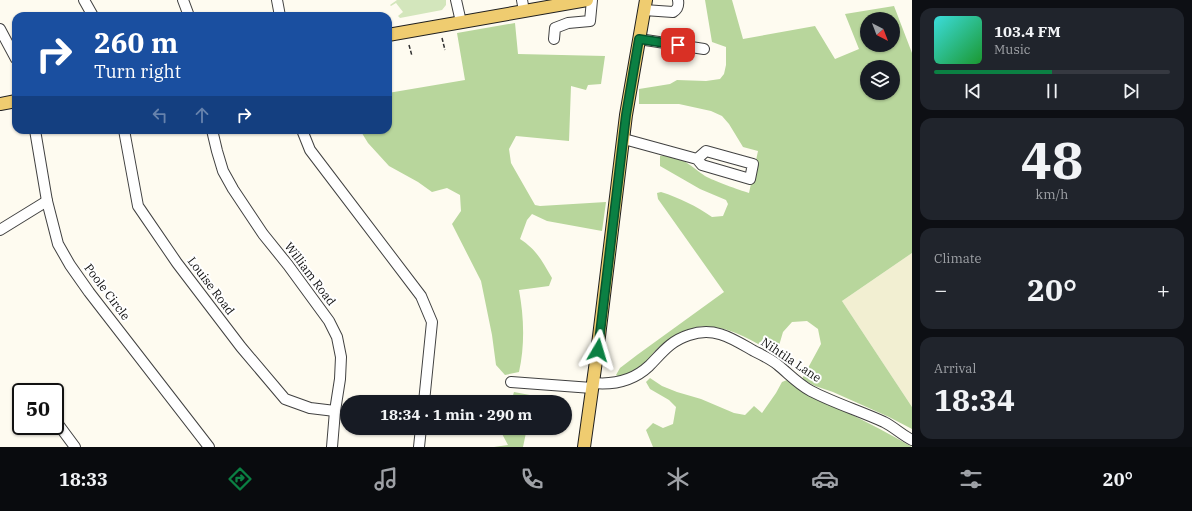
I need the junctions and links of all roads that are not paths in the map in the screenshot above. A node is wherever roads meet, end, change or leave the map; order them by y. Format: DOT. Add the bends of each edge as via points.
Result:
graph roads {
  1 [pos="84,0"];
  2 [pos="183,0"];
  3 [pos="277,0"];
  4 [pos="456,0"];
  5 [pos="587,0"];
  6 [pos="592,0"];
  7 [pos="678,0"];
  8 [pos="645,5"];
  9 [pos="523,6"];
  10 [pos="91,12"];
  11 [pos="188,12"];
  12 [pos="279,12"];
  13 [pos="461,22"];
  14 [pos="0,29"];
  15 [pos="392,33"];
  16 [pos="554,39"];
  17 [pos="639,39"];
  18 [pos="704,49"];
  19 [pos="12,52"];
  20 [pos="12,102"];
  21 [pos="0,104"];
  22 [pos="36,134"];
  23 [pos="125,134"];
  24 [pos="213,134"];
  25 [pos="304,134"];
  26 [pos="624,139"];
  27 [pos="697,159"];
  28 [pos="48,201"];
  29 [pos="0,230"];
  30 [pos="511,382"];
  31 [pos="593,385"];
  32 [pos="425,395"];
  33 [pos="334,411"];
  34 [pos="64,432"];
  35 [pos="420,435"];
  36 [pos="912,440"];
  37 [pos="75,447"];
  38 [pos="209,447"];
  39 [pos="332,447"];
  40 [pos="419,447"];
  41 [pos="584,447"];
  1 -- 10 [label="street"];
  2 -- 11 [label="street"];
  3 -- 12 [label="street"];
  4 -- 13 [label="street"];
  5 -- 9 [label="main road"];
  6 -- 16 [label="street" via="590,20 555,28"];
  7 -- 8 [label="street" via="677,10 673,12"];
  8 -- 17 [label="main road"];
  9 -- 13 [label="main road"];
  13 -- 15 [label="main road"];
  14 -- 19 [label="street"];
  17 -- 18 [label="street"];
  17 -- 26 [label="main road"];
  20 -- 21 [label="main road"];
  22 -- 28 [label="street, Poole Circle"];
  23 -- 33 [label="street, Louise Road" via="138,206 154,232 241,347 285,399 310,408"];
  24 -- 33 [label="street, William Road" via="223,171 233,189 263,234 329,321 337,338 341,358"];
  25 -- 32 [label="street" via="310,150 421,296 428,311 432,322"];
  26 -- 27 [label="street"];
  26 -- 31 [label="main road"];
  27 -- 27 [label="street" via="702,164 750,179 753,164 706,151"];
  28 -- 29 [label="street"];
  28 -- 38 [label="street, Poole Circle" via="58,244 70,265"];
  30 -- 31 [label="street, Nihtila Lane"];
  31 -- 36 [label="street, Nihtila Lane" via="629,380 645,369 663,350 687,335 721,334 773,361 797,382 812,391 886,423"];
  31 -- 41 [label="main road"];
  33 -- 39 [label="street, William Road"];
  34 -- 37 [label="street"];
  35 -- 40 [label="street"];
}
